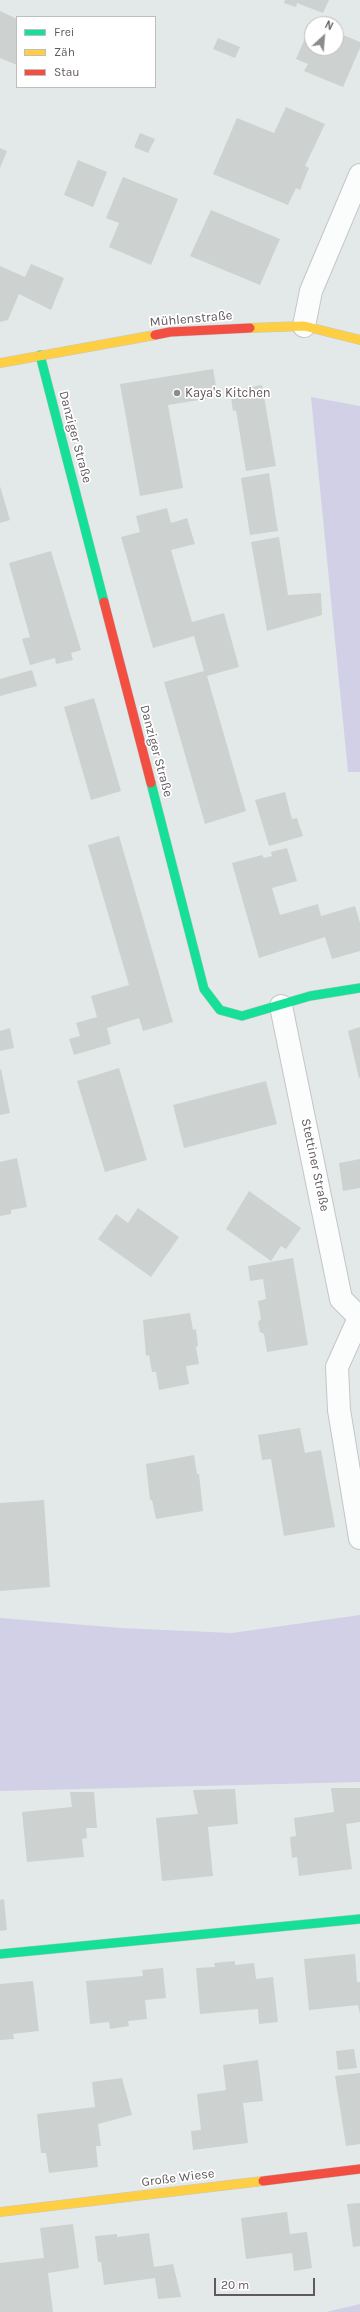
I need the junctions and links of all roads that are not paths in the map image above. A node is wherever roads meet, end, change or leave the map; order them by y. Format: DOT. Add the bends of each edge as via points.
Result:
graph roads {
  1 [pos="360,175"];
  2 [pos="304,326"];
  3 [pos="360,340"];
  4 [pos="40,355"];
  5 [pos="0,363"];
  6 [pos="360,988"];
  7 [pos="281,1006"];
  8 [pos="360,1318"];
  9 [pos="360,1538"];
  10 [pos="360,1918"];
  11 [pos="0,1954"];
  12 [pos="360,2169"];
  13 [pos="0,2212"];
  1 -- 2 [label="street" via="311,292"];
  2 -- 3 [label="street, Mühlenstraße"];
  2 -- 4 [label="street, Mühlenstraße" via="170,332"];
  4 -- 5 [label="street, Mühlenstraße"];
  4 -- 7 [label="street, Danziger Straße" via="204,989 220,1010 242,1016"];
  6 -- 7 [label="street, Danziger Straße" via="310,996"];
  7 -- 8 [label="street, Stettiner Straße" via="341,1299"];
  8 -- 9 [label="street, Stettiner Straße" via="337,1367 339,1410"];
  10 -- 11 [label="street"];
  12 -- 13 [label="street, Große Wiese"];
}
